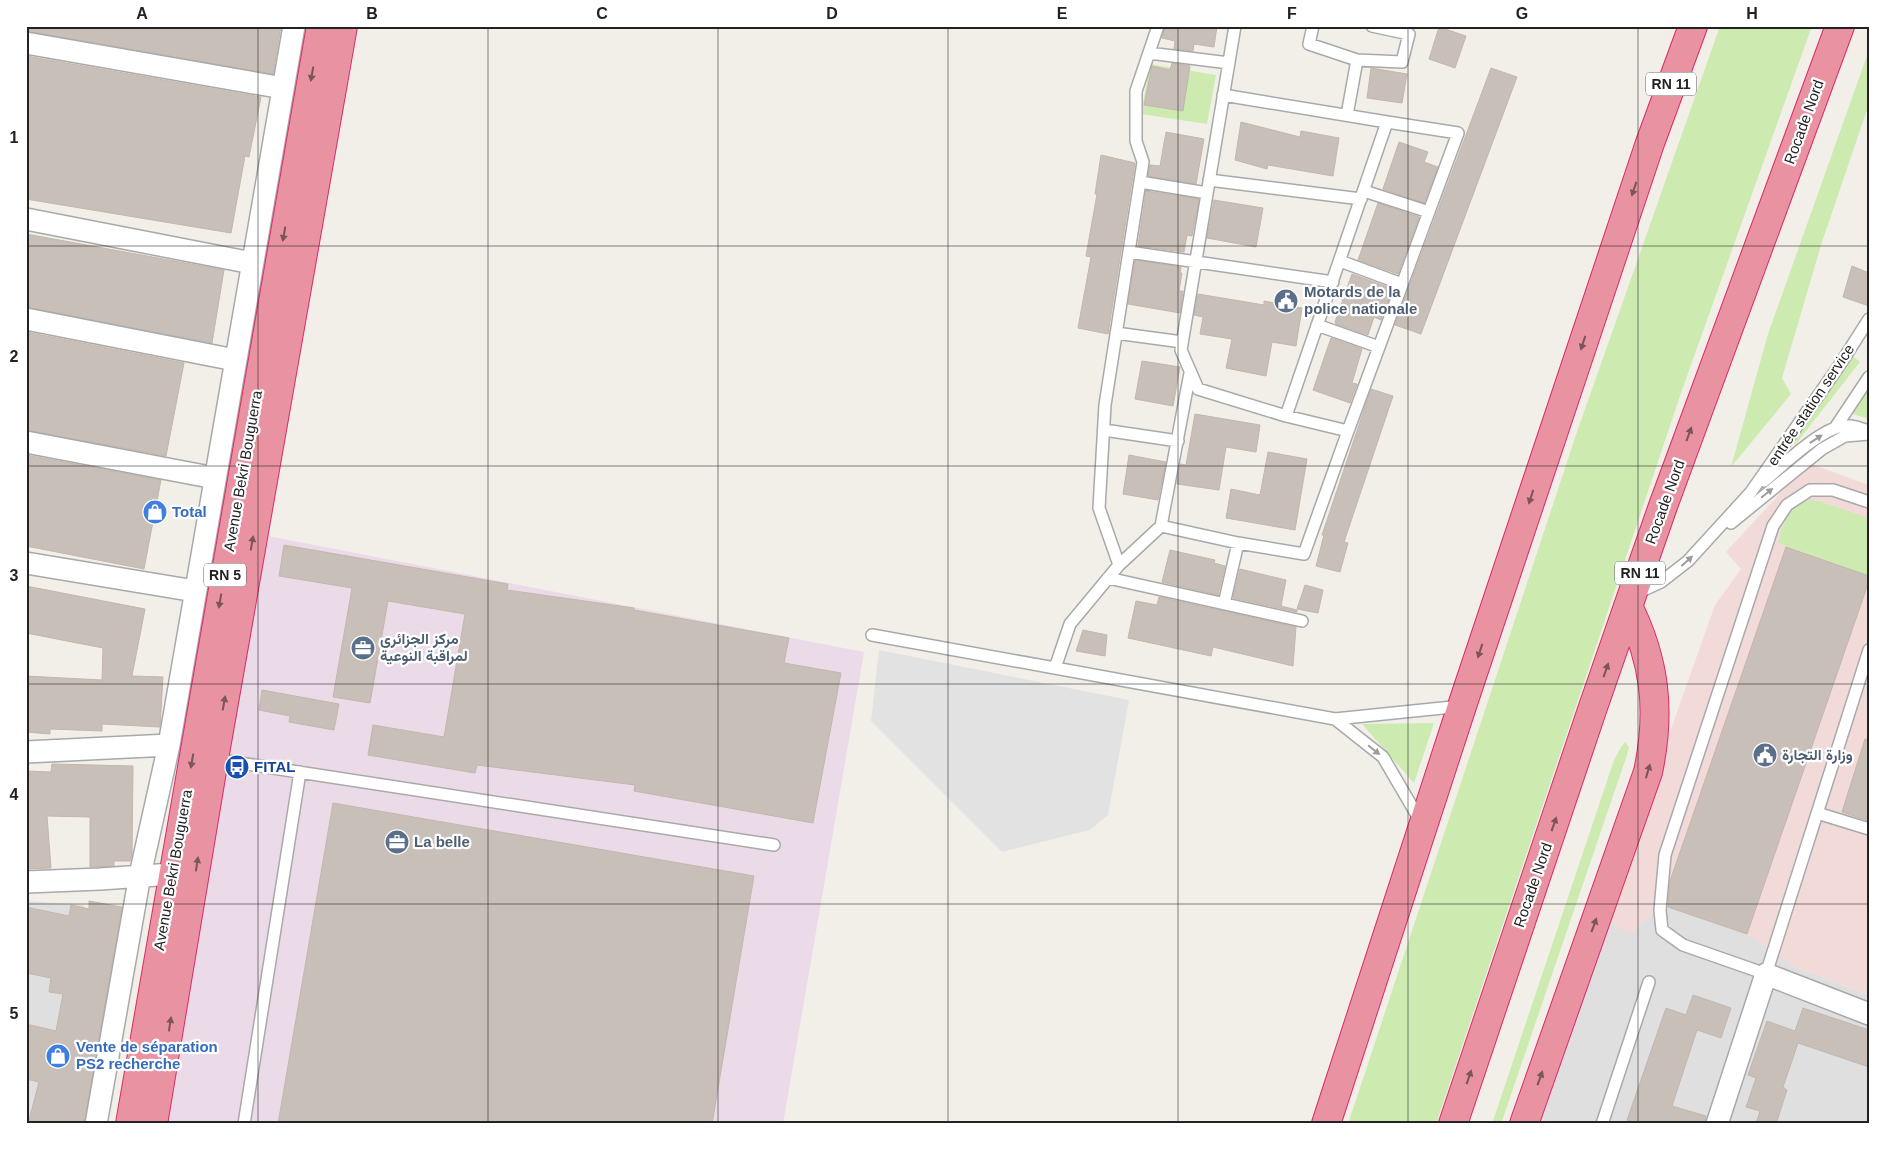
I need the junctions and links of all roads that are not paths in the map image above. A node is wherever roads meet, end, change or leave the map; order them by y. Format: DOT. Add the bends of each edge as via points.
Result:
graph roads {
  1 [pos="294,26"];
  2 [pos="321,26"];
  3 [pos="343,26"];
  4 [pos="1158,26"];
  5 [pos="1235,26"];
  6 [pos="1312,26"];
  7 [pos="1372,26"];
  8 [pos="1693,26"];
  9 [pos="1840,26"];
  10 [pos="26,43"];
  11 [pos="1149,53"];
  12 [pos="1357,60"];
  13 [pos="1229,63"];
  14 [pos="283,88"];
  15 [pos="1223,95"];
  16 [pos="1347,115"];
  17 [pos="1387,122"];
  18 [pos="1209,180"];
  19 [pos="1140,182"];
  20 [pos="1207,193"];
  21 [pos="1363,195"];
  22 [pos="1429,212"];
  23 [pos="26,219"];
  24 [pos="1129,252"];
  25 [pos="1196,261"];
  26 [pos="1340,261"];
  27 [pos="252,263"];
  28 [pos="1333,282"];
  29 [pos="1402,284"];
  30 [pos="26,319"];
  31 [pos="1869,319"];
  32 [pos="1317,326"];
  33 [pos="1116,333"];
  34 [pos="1182,342"];
  35 [pos="1379,347"];
  36 [pos="236,360"];
  37 [pos="1190,373"];
  38 [pos="1869,377"];
  39 [pos="1286,416"];
  40 [pos="1835,428"];
  41 [pos="1104,430"];
  42 [pos="1348,431"];
  43 [pos="1869,433"];
  44 [pos="1178,441"];
  45 [pos="26,442"];
  46 [pos="215,478"];
  47 [pos="1751,492"];
  48 [pos="1869,502"];
  49 [pos="1161,526"];
  50 [pos="1238,543"];
  51 [pos="1702,546"];
  52 [pos="26,563"];
  53 [pos="1118,565"];
  54 [pos="1108,578"];
  55 [pos="195,591"];
  56 [pos="1630,601"];
  57 [pos="1224,604"];
  58 [pos="1302,621"];
  59 [pos="872,635"];
  60 [pos="1869,650"];
  61 [pos="1055,668"];
  62 [pos="1462,706"];
  63 [pos="1336,719"];
  64 [pos="168,745"];
  65 [pos="26,752"];
  66 [pos="214,759"];
  67 [pos="300,772"];
  68 [pos="1817,813"];
  69 [pos="1423,826"];
  70 [pos="1869,829"];
  71 [pos="774,845"];
  72 [pos="172,874"];
  73 [pos="140,875"];
  74 [pos="26,882"];
  75 [pos="1766,974"];
  76 [pos="1649,982"];
  77 [pos="1869,1014"];
  78 [pos="96,1124"];
  79 [pos="130,1124"];
  80 [pos="153,1124"];
  81 [pos="244,1124"];
  82 [pos="1326,1124"];
  83 [pos="1453,1124"];
  84 [pos="1524,1124"];
  85 [pos="1602,1124"];
  86 [pos="1717,1124"];
  1 -- 14 [label="street"];
  2 -- 72 [label="highway, Avenue Bekri Bouguerra / RN 5, one-way"];
  66 -- 3 [label="highway, Avenue Bekri Bouguerra / RN 5, one-way"];
  4 -- 11 [label="lane"];
  5 -- 13 [label="lane"];
  6 -- 12 [label="lane" via="1309,44"];
  7 -- 12 [label="lane" via="1409,34 1402,62"];
  8 -- 62 [label="highway, RN 11, one-way" via="1650,143"];
  56 -- 9 [label="highway, Rocade Nord / RN 11, one-way"];
  10 -- 14 [label="street"];
  11 -- 13 [label="lane"];
  11 -- 19 [label="lane" via="1136,91 1136,141 1144,162"];
  12 -- 16 [label="lane"];
  13 -- 15 [label="lane"];
  14 -- 27 [label="street"];
  15 -- 16 [label="lane"];
  15 -- 18 [label="lane"];
  16 -- 17 [label="lane"];
  17 -- 21 [label="lane"];
  17 -- 22 [label="lane" via="1458,133"];
  18 -- 20 [label="lane"];
  18 -- 21 [label="lane"];
  19 -- 20 [label="lane"];
  19 -- 24 [label="lane"];
  20 -- 25 [label="lane"];
  21 -- 22 [label="lane"];
  21 -- 26 [label="lane"];
  22 -- 29 [label="lane"];
  23 -- 27 [label="street"];
  24 -- 25 [label="lane"];
  24 -- 33 [label="lane"];
  25 -- 28 [label="lane"];
  25 -- 34 [label="lane"];
  26 -- 28 [label="lane"];
  26 -- 29 [label="lane"];
  27 -- 36 [label="street"];
  28 -- 32 [label="lane"];
  29 -- 35 [label="lane"];
  30 -- 36 [label="street"];
  31 -- 47 [label="lane, entrée station service"];
  32 -- 35 [label="lane"];
  32 -- 39 [label="lane"];
  33 -- 34 [label="lane"];
  33 -- 41 [label="lane"];
  34 -- 37 [label="lane" via="1181,350"];
  35 -- 42 [label="lane"];
  36 -- 46 [label="street"];
  37 -- 39 [label="lane" via="1198,389"];
  37 -- 44 [label="lane"];
  38 -- 40 [label="lane"];
  39 -- 42 [label="lane"];
  40 -- 43 [label="lane" via="1851,426"];
  47 -- 40 [label="lane, entrée station service, one-way" via="1802,449"];
  41 -- 44 [label="lane"];
  41 -- 53 [label="lane" via="1099,508"];
  42 -- 50 [label="lane" via="1304,554"];
  51 -- 43 [label="lane, one-way" via="1822,449 1845,436"];
  44 -- 49 [label="lane"];
  45 -- 46 [label="street"];
  46 -- 55 [label="street"];
  47 -- 51 [label="lane, entrée station service"];
  48 -- 75 [label="lane" via="1833,490 1810,490 1787,505 1773,526 1664,855 1660,910 1662,930 1683,945"];
  49 -- 50 [label="lane"];
  49 -- 53 [label="lane"];
  50 -- 57 [label="lane"];
  56 -- 51 [label="lane, entrée station service, one-way" via="1661,582"];
  52 -- 55 [label="street"];
  53 -- 54 [label="lane"];
  54 -- 57 [label="lane"];
  54 -- 61 [label="lane" via="1070,624"];
  55 -- 64 [label="street"];
  83 -- 56 [label="highway, Rocade Nord / RN 11, one-way"];
  84 -- 56 [label="highway, one-way" via="1648,772 1654,746 1655,695 1651,669"];
  57 -- 58 [label="lane"];
  59 -- 61 [label="lane"];
  60 -- 68 [label="lane"];
  61 -- 63 [label="lane"];
  62 -- 63 [label="lane"];
  62 -- 69 [label="highway, RN 11"];
  63 -- 69 [label="lane, one-way" via="1383,757"];
  64 -- 65 [label="street"];
  64 -- 73 [label="street"];
  66 -- 67 [label="lane"];
  80 -- 66 [label="highway, Avenue Bekri Bouguerra / RN 5, one-way"];
  67 -- 71 [label="lane"];
  67 -- 81 [label="lane"];
  68 -- 70 [label="lane"];
  68 -- 75 [label="lane"];
  69 -- 82 [label="highway, RN 11"];
  72 -- 73 [label="street"];
  72 -- 79 [label="highway, Avenue Bekri Bouguerra / RN 5"];
  73 -- 74 [label="street"];
  73 -- 78 [label="street"];
  75 -- 77 [label="street"];
  75 -- 86 [label="street"];
  76 -- 85 [label="lane"];
}
